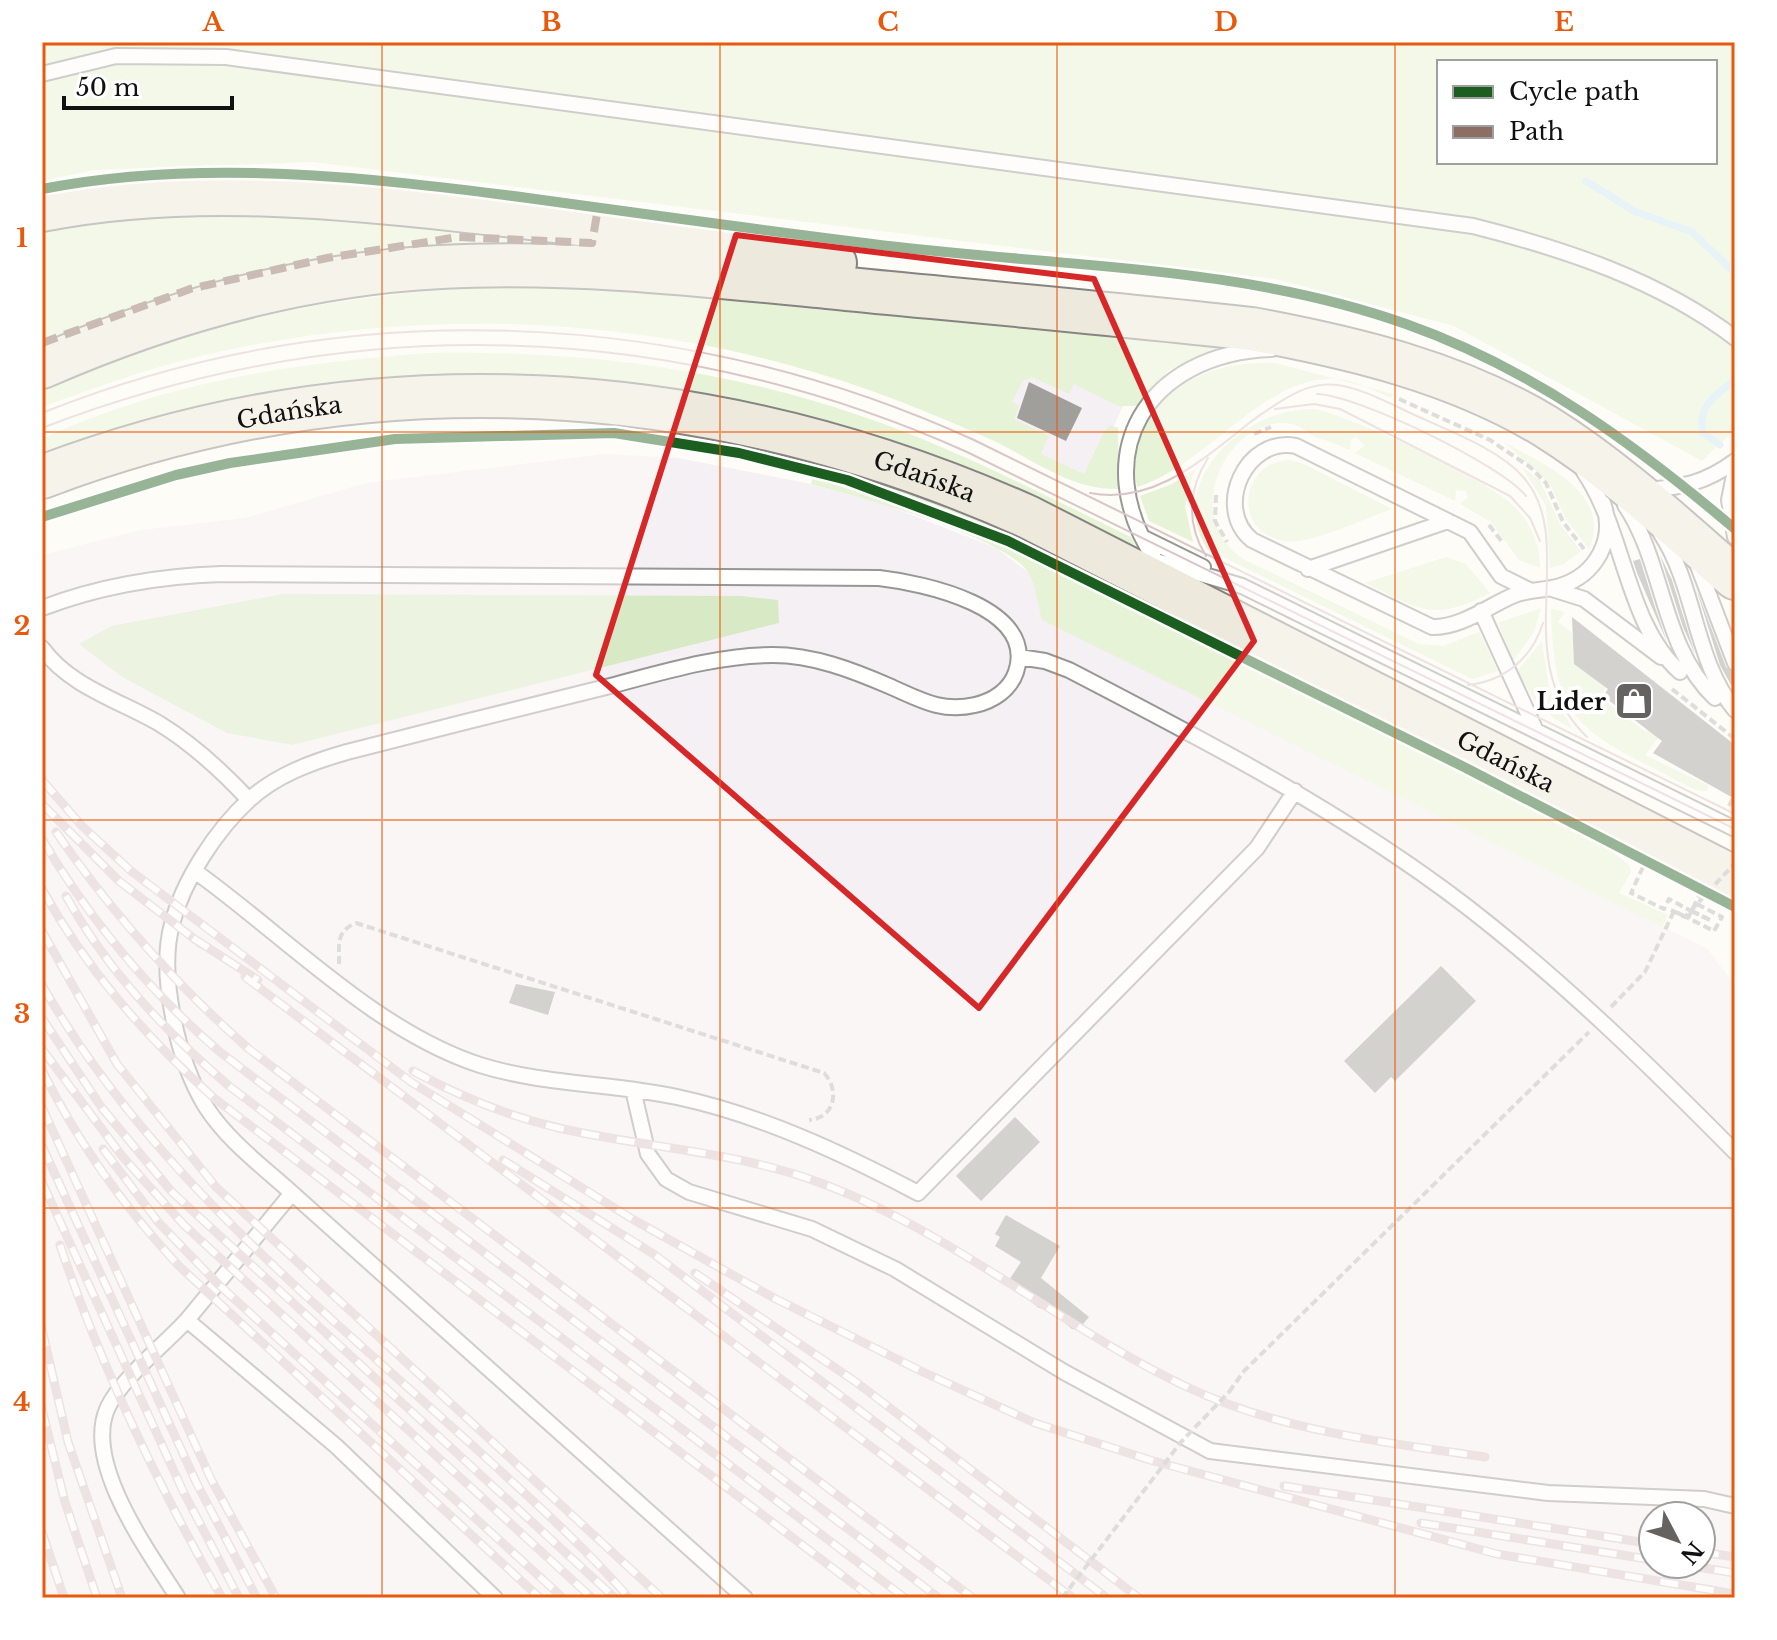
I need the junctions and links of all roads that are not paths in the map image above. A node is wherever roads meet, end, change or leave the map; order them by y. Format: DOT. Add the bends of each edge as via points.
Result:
graph roads {
  1 [pos="42,74"];
  2 [pos="42,210"];
  3 [pos="1125,315"];
  4 [pos="1735,338"];
  5 [pos="1372,355"];
  6 [pos="42,367"];
  7 [pos="1560,436"];
  8 [pos="1596,461"];
  9 [pos="1735,461"];
  10 [pos="1735,470"];
  11 [pos="42,477"];
  12 [pos="1616,496"];
  13 [pos="1028,517"];
  14 [pos="1665,518"];
  15 [pos="1448,521"];
  16 [pos="1142,537"];
  17 [pos="1717,542"];
  18 [pos="1155,561"];
  19 [pos="1308,569"];
  20 [pos="1735,578"];
  21 [pos="1546,588"];
  22 [pos="1529,590"];
  23 [pos="1734,598"];
  24 [pos="1230,600"];
  25 [pos="42,608"];
  26 [pos="1481,611"];
  27 [pos="42,648"];
  28 [pos="1019,657"];
  29 [pos="1735,663"];
  30 [pos="1680,672"];
  31 [pos="1715,698"];
  32 [pos="1735,711"];
  33 [pos="1536,731"];
  34 [pos="1295,791"];
  35 [pos="249,800"];
  36 [pos="1735,829"];
  37 [pos="196,872"];
  38 [pos="1721,890"];
  39 [pos="633,1090"];
  40 [pos="1735,1152"];
  41 [pos="292,1193"];
  42 [pos="187,1320"];
  43 [pos="1735,1506"];
  44 [pos="178,1598"];
  45 [pos="495,1598"];
  46 [pos="745,1598"];
  1 -- 4 [label="lane" via="116,56 226,57 1473,226 1544,244 1641,283"];
  2 -- 3 [label="main road" via="211,193 386,202 692,238"];
  3 -- 5 [label="main road" via="1252,329"];
  3 -- 6 [label="main road" via="599,267 439,267 264,293 146,327"];
  5 -- 7 [label="main road" via="1470,389"];
  5 -- 16 [label="lane" via="1321,349 1250,351 1202,362 1172,379 1141,414 1125,458 1128,499"];
  7 -- 8 [label="main road"];
  7 -- 12 [label="lane"];
  8 -- 12 [label="main road"];
  8 -- 31 [label="lane" via="1638,528 1686,661"];
  9 -- 12 [label="lane" via="1707,480"];
  10 -- 17 [label="lane"];
  11 -- 13 [label="main road, Gdańska" via="140,442 292,409 430,395 539,396 650,406 786,433 920,472"];
  12 -- 14 [label="main road"];
  12 -- 21 [label="lane" via="1598,558 1574,580"];
  12 -- 30 [label="lane" via="1649,631"];
  12 -- 32 [label="lane" via="1670,549 1716,679"];
  13 -- 18 [label="lane"];
  13 -- 24 [label="main road, Gdańska"];
  14 -- 17 [label="main road"];
  14 -- 29 [label="lane" via="1705,579"];
  15 -- 19 [label="lane"];
  15 -- 19 [label="lane" via="1300,448 1270,448 1247,466 1233,499 1236,519 1252,540"];
  15 -- 22 [label="lane" via="1474,535 1501,576"];
  16 -- 18 [label="lane"];
  16 -- 24 [label="lane"];
  17 -- 20 [label="main road"];
  17 -- 23 [label="lane"];
  18 -- 24 [label="lane"];
  18 -- 24 [label="lane" via="1178,587"];
  19 -- 26 [label="lane" via="1427,626 1444,626"];
  21 -- 22 [label="lane"];
  21 -- 30 [label="lane" via="1584,599"];
  22 -- 26 [label="lane"];
  24 -- 33 [label="lane"];
  24 -- 38 [label="main road, Gdańska"];
  25 -- 28 [label="lane" via="143,580 221,574 879,578 932,588 983,609 1012,632"];
  26 -- 33 [label="lane"];
  27 -- 35 [label="lane" via="85,686 179,737"];
  28 -- 34 [label="lane" via="1069,670"];
  28 -- 35 [label="lane" via="1008,687 994,698 942,708 821,661 770,655 726,659 318,761"];
  30 -- 31 [label="lane"];
  31 -- 32 [label="lane"];
  33 -- 36 [label="lane"];
  34 -- 39 [label="lane" via="1257,848 918,1193 793,1134 719,1109"];
  34 -- 40 [label="lane" via="1464,905 1601,1020"];
  35 -- 37 [label="lane"];
  37 -- 39 [label="lane" via="401,1025 480,1065"];
  37 -- 41 [label="lane" via="172,923 169,944 169,974 190,1077 235,1144"];
  39 -- 43 [label="lane" via="648,1154 666,1179 689,1192 812,1229 895,1269 1064,1372 1210,1451 1548,1493 1704,1499"];
  41 -- 42 [label="lane"];
  41 -- 46 [label="lane"];
  42 -- 44 [label="lane" via="119,1391 100,1440 129,1518"];
  42 -- 45 [label="lane" via="358,1467"];
}
